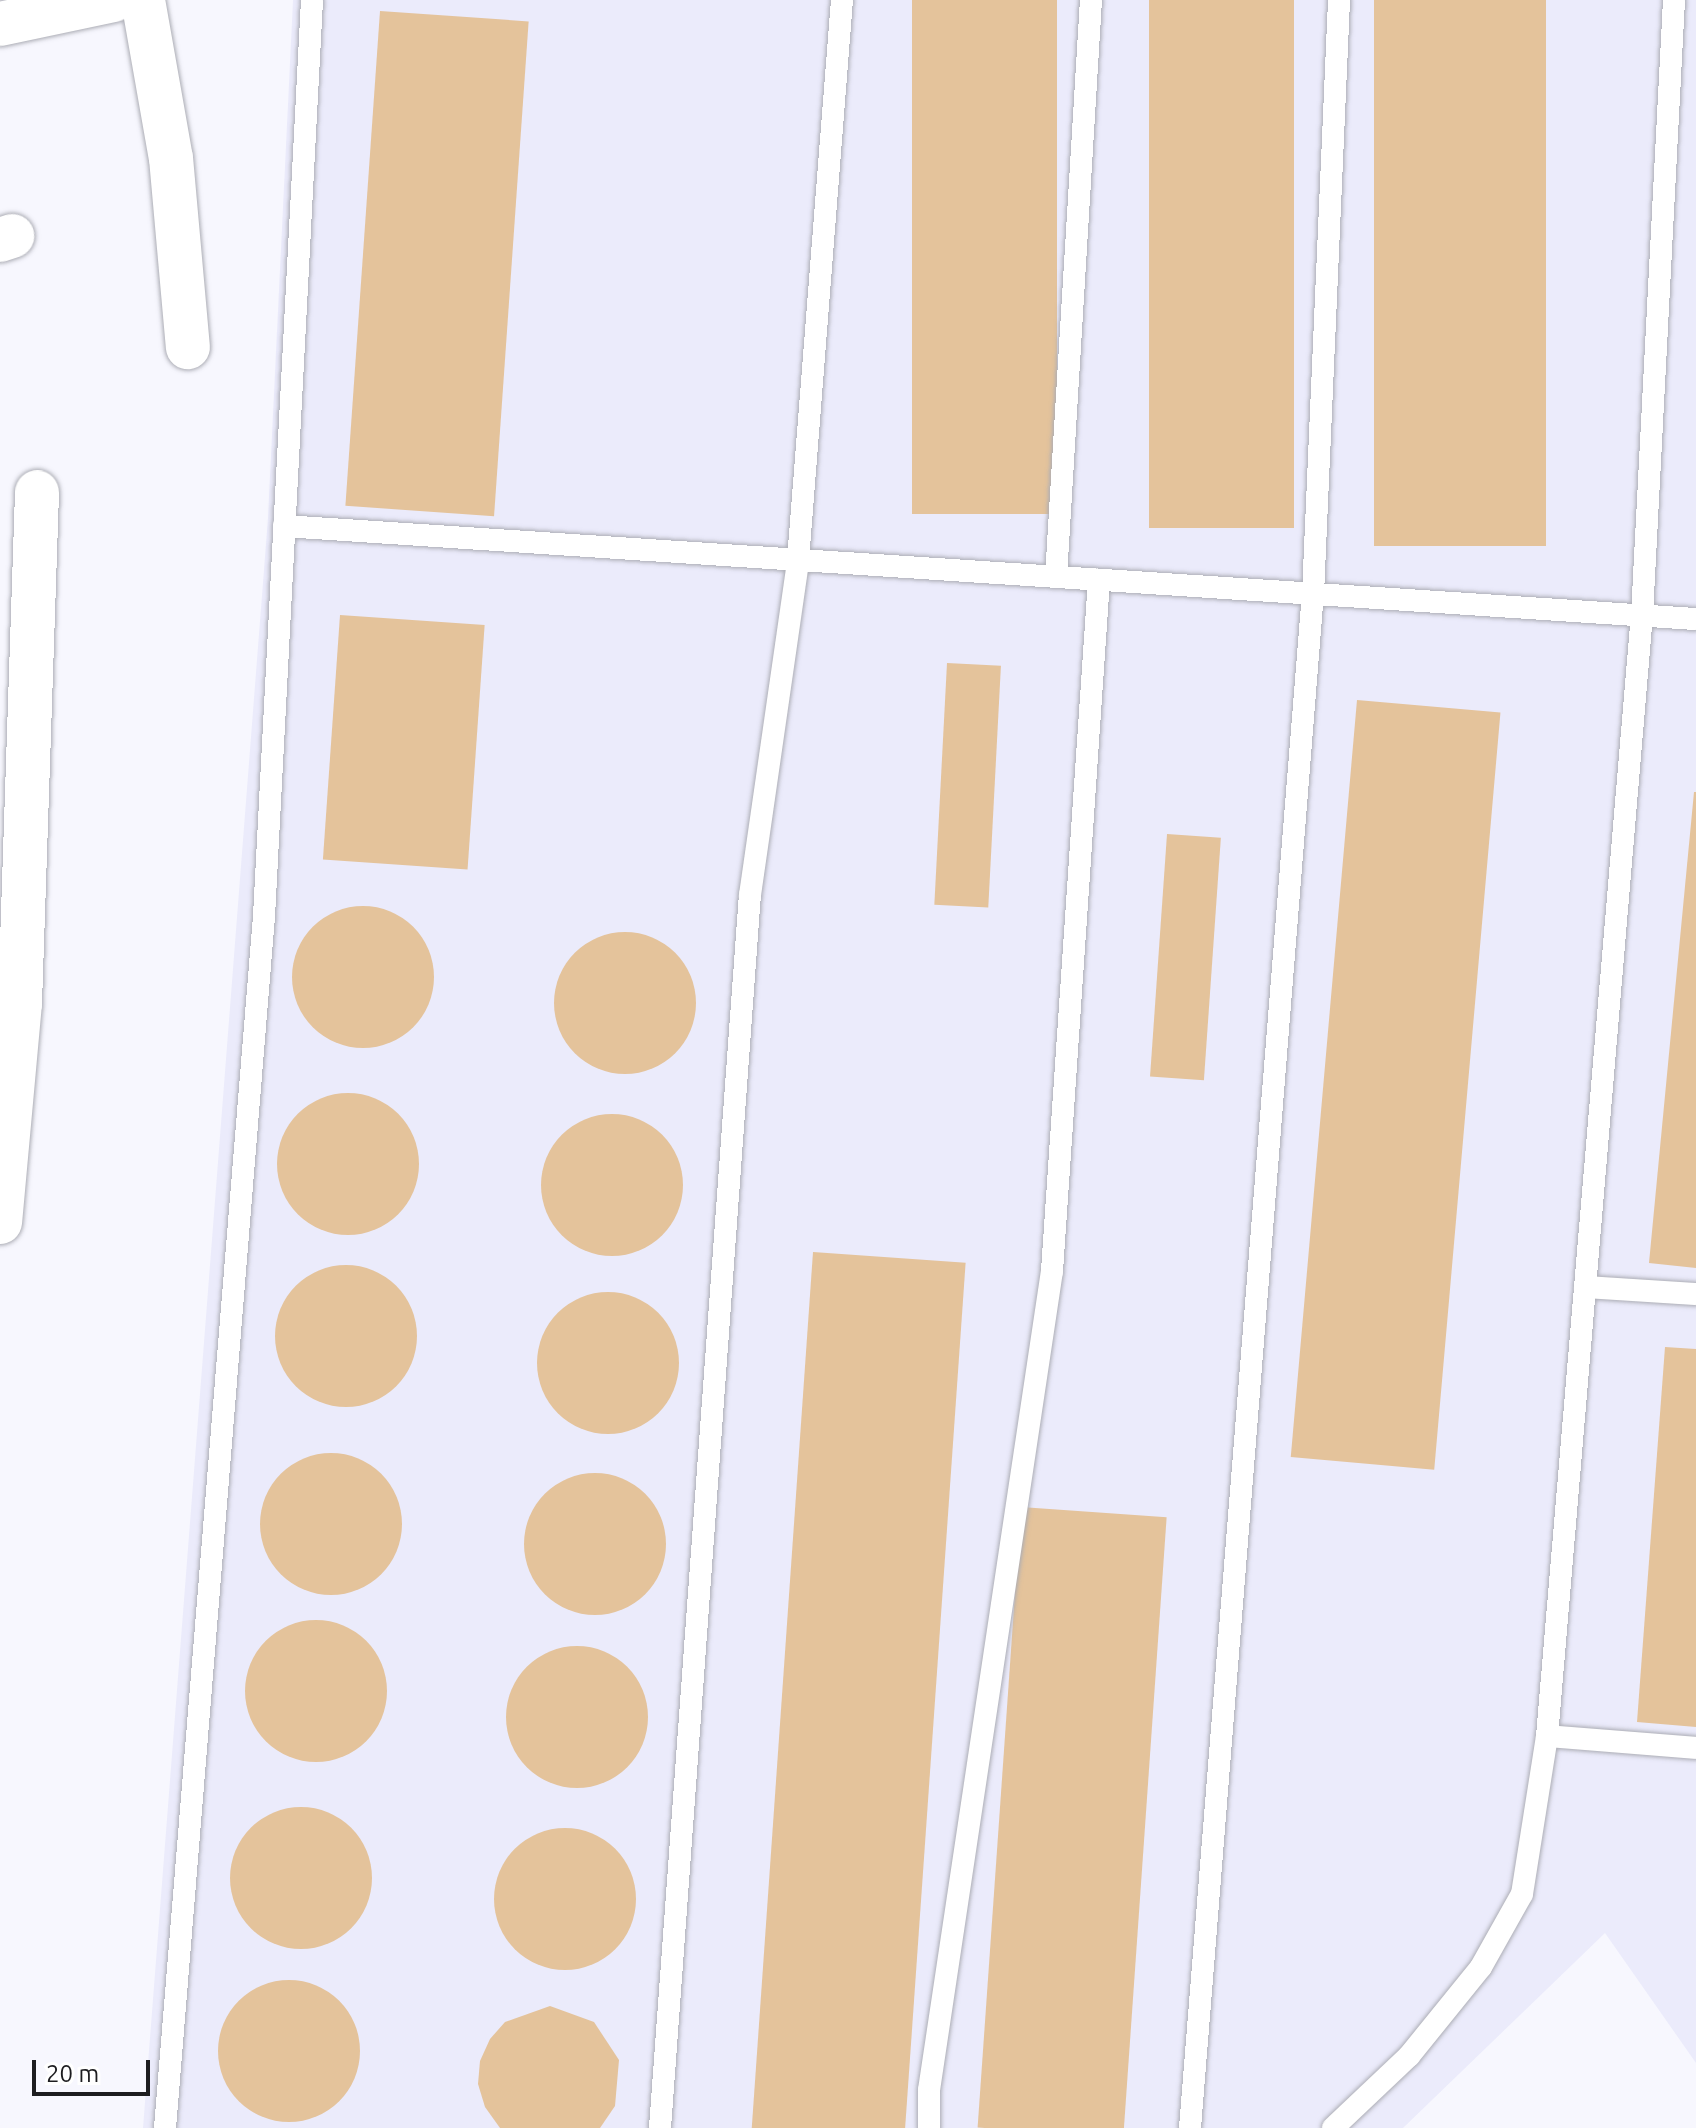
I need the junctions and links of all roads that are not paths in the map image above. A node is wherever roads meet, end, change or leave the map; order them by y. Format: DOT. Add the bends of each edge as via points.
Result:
graph roads {
  1 [pos="114,0"];
  2 [pos="143,0"];
  3 [pos="312,0"];
  4 [pos="842,0"];
  5 [pos="1091,0"];
  6 [pos="1339,0"];
  7 [pos="1674,0"];
  8 [pos="0,24"];
  9 [pos="188,347"];
  10 [pos="37,492"];
  11 [pos="284,526"];
  12 [pos="798,560"];
  13 [pos="1056,577"];
  14 [pos="1099,580"];
  15 [pos="1313,594"];
  16 [pos="1642,615"];
  17 [pos="1696,619"];
  18 [pos="15,631"];
  19 [pos="10,1002"];
  20 [pos="0,1222"];
  21 [pos="1585,1287"];
  22 [pos="1696,1294"];
  23 [pos="1547,1736"];
  24 [pos="1696,1748"];
  25 [pos="165,2128"];
  26 [pos="660,2128"];
  27 [pos="929,2128"];
  28 [pos="1190,2128"];
  29 [pos="1333,2128"];
  1 -- 8 [label="street"];
  2 -- 9 [label="street" via="171,158"];
  3 -- 11 [label="lane"];
  4 -- 12 [label="lane"];
  5 -- 13 [label="lane"];
  6 -- 15 [label="lane"];
  7 -- 16 [label="lane"];
  10 -- 18 [label="street"];
  11 -- 12 [label="lane"];
  11 -- 25 [label="lane" via="264,916"];
  12 -- 13 [label="lane"];
  12 -- 26 [label="lane" via="750,895"];
  13 -- 14 [label="lane"];
  14 -- 15 [label="lane"];
  14 -- 27 [label="lane" via="1052,1271 929,2090"];
  15 -- 16 [label="lane"];
  15 -- 28 [label="lane"];
  16 -- 17 [label="lane"];
  16 -- 21 [label="lane"];
  18 -- 19 [label="street"];
  19 -- 20 [label="street"];
  21 -- 22 [label="lane"];
  21 -- 23 [label="lane"];
  23 -- 24 [label="lane"];
  23 -- 29 [label="lane" via="1522,1894 1481,1967 1409,2056"];
}
